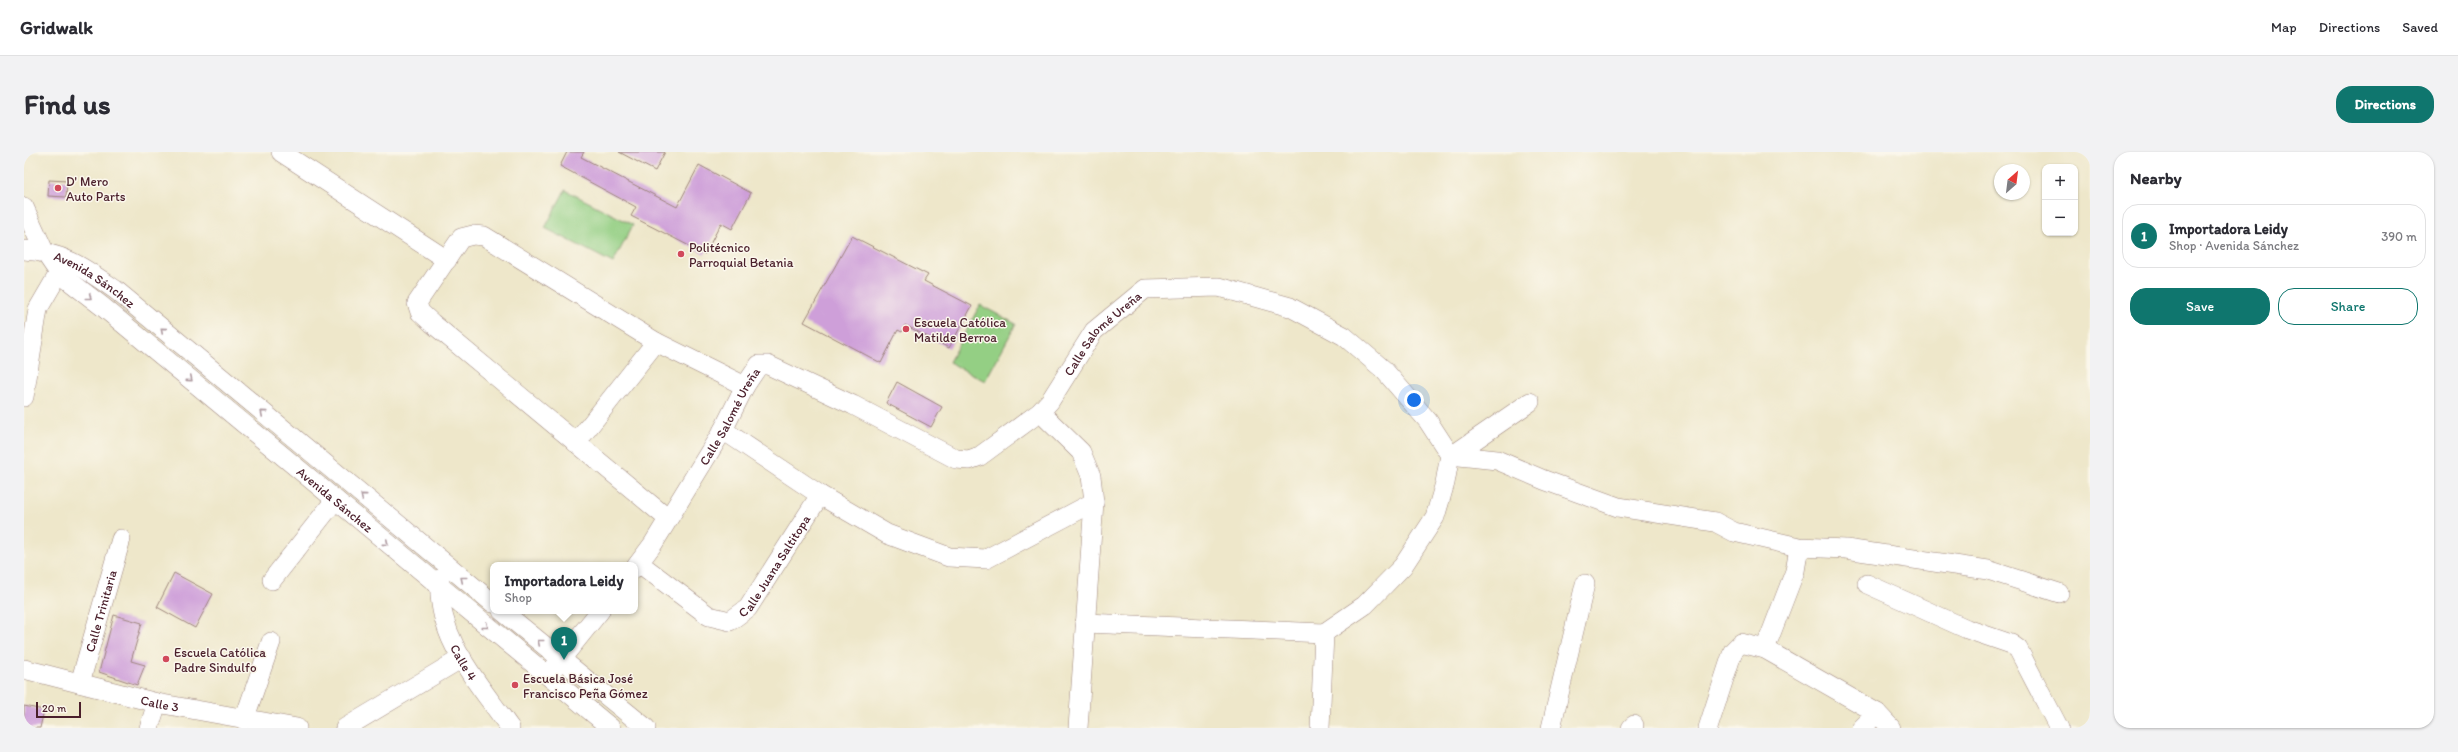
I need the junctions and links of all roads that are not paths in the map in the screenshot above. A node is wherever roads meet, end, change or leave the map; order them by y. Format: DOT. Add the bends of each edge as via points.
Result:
graph roads {
  1 [pos="281,152"];
  2 [pos="24,207"];
  3 [pos="24,250"];
  4 [pos="44,251"];
  5 [pos="447,260"];
  6 [pos="59,273"];
  7 [pos="656,342"];
  8 [pos="744,386"];
  9 [pos="24,396"];
  10 [pos="1530,402"];
  11 [pos="1040,412"];
  12 [pos="723,430"];
  13 [pos="576,443"];
  14 [pos="1452,455"];
  15 [pos="820,495"];
  16 [pos="335,500"];
  17 [pos="1094,502"];
  18 [pos="667,518"];
  19 [pos="121,539"];
  20 [pos="1799,547"];
  21 [pos="441,561"];
  22 [pos="638,564"];
  23 [pos="638,566"];
  24 [pos="272,580"];
  25 [pos="1586,584"];
  26 [pos="1867,584"];
  27 [pos="440,588"];
  28 [pos="2059,593"];
  29 [pos="490,601"];
  30 [pos="506,614"];
  31 [pos="598,614"];
  32 [pos="1085,623"];
  33 [pos="1324,634"];
  34 [pos="271,642"];
  35 [pos="1765,649"];
  36 [pos="462,658"];
  37 [pos="561,659"];
  38 [pos="24,669"];
  39 [pos="547,676"];
  40 [pos="80,683"];
  41 [pos="157,703"];
  42 [pos="1877,713"];
  43 [pos="244,720"];
  44 [pos="150,728"];
  45 [pos="297,728"];
  46 [pos="345,728"];
  47 [pos="510,728"];
  48 [pos="611,728"];
  49 [pos="646,728"];
  50 [pos="1078,728"];
  51 [pos="1320,728"];
  52 [pos="1551,728"];
  53 [pos="1708,728"];
  54 [pos="1862,728"];
  55 [pos="1891,728"];
  56 [pos="2059,728"];
  1 -- 5 [label="street"];
  2 -- 4 [label="street, Avenida Sánchez"];
  3 -- 4 [label="street, Avenida Sánchez"];
  4 -- 6 [label="street, Avenida Sánchez"];
  21 -- 4 [label="street, Avenida Sánchez, one-way" via="117,292 69,259"];
  5 -- 7 [label="street" via="462,238 484,236"];
  5 -- 13 [label="street" via="417,303 420,312"];
  6 -- 9 [label="street" via="38,309"];
  6 -- 16 [label="street, Avenida Sánchez, one-way"];
  7 -- 8 [label="street"];
  7 -- 13 [label="street"];
  8 -- 11 [label="street, Calle Salomé Ureña" via="759,365 768,365 853,405 956,459 969,460 980,456"];
  8 -- 12 [label="street, Calle Salomé Ureña"];
  10 -- 14 [label="street"];
  11 -- 14 [label="street, Calle Salomé Ureña" via="1050,401 1094,331 1145,289 1219,287 1290,307 1344,336 1384,370 1428,421"];
  11 -- 17 [label="street" via="1081,452 1092,476"];
  12 -- 15 [label="street"];
  12 -- 18 [label="street, Calle Salomé Ureña"];
  13 -- 18 [label="street"];
  14 -- 20 [label="street" via="1497,460 1618,507 1715,522 1734,532"];
  14 -- 33 [label="street" via="1435,517 1403,566 1365,605"];
  15 -- 17 [label="street" via="887,534 949,558 986,559"];
  15 -- 23 [label="street, Calle Juana Saltitopa" via="748,608 730,621 709,616"];
  16 -- 24 [label="street"];
  16 -- 27 [label="street, Avenida Sánchez, one-way"];
  17 -- 32 [label="street"];
  18 -- 22 [label="street, Calle Salomé Ureña" via="653,544"];
  19 -- 40 [label="street, Calle Trinitaria"];
  20 -- 28 [label="street" via="1853,550 1988,570"];
  20 -- 35 [label="street" via="1795,571"];
  21 -- 27 [label="street, Calle 4"];
  29 -- 21 [label="street, Avenida Sánchez, one-way"];
  25 -- 52 [label="street"];
  26 -- 56 [label="street" via="1966,629 2012,644 2018,649"];
  27 -- 36 [label="street, Calle 4" via="441,611 452,644"];
  27 -- 39 [label="street, Avenida Sánchez, one-way"];
  37 -- 30 [label="street, one-way"];
  31 -- 37 [label="street"];
  32 -- 33 [label="street"];
  32 -- 50 [label="street"];
  33 -- 51 [label="street"];
  34 -- 43 [label="street"];
  35 -- 42 [label="street"];
  35 -- 53 [label="street" via="1741,643 1733,651"];
  36 -- 46 [label="street"];
  36 -- 47 [label="street, Calle 4"];
  37 -- 39 [label="street"];
  37 -- 49 [label="street"];
  38 -- 40 [label="street, Calle 3"];
  39 -- 48 [label="street, Avenida Sánchez"];
  40 -- 41 [label="street, Calle 3"];
  41 -- 43 [label="street, Calle 3"];
  41 -- 44 [label="street"];
  42 -- 54 [label="street"];
  42 -- 55 [label="street"];
  43 -- 45 [label="street, Calle 3"];
}
